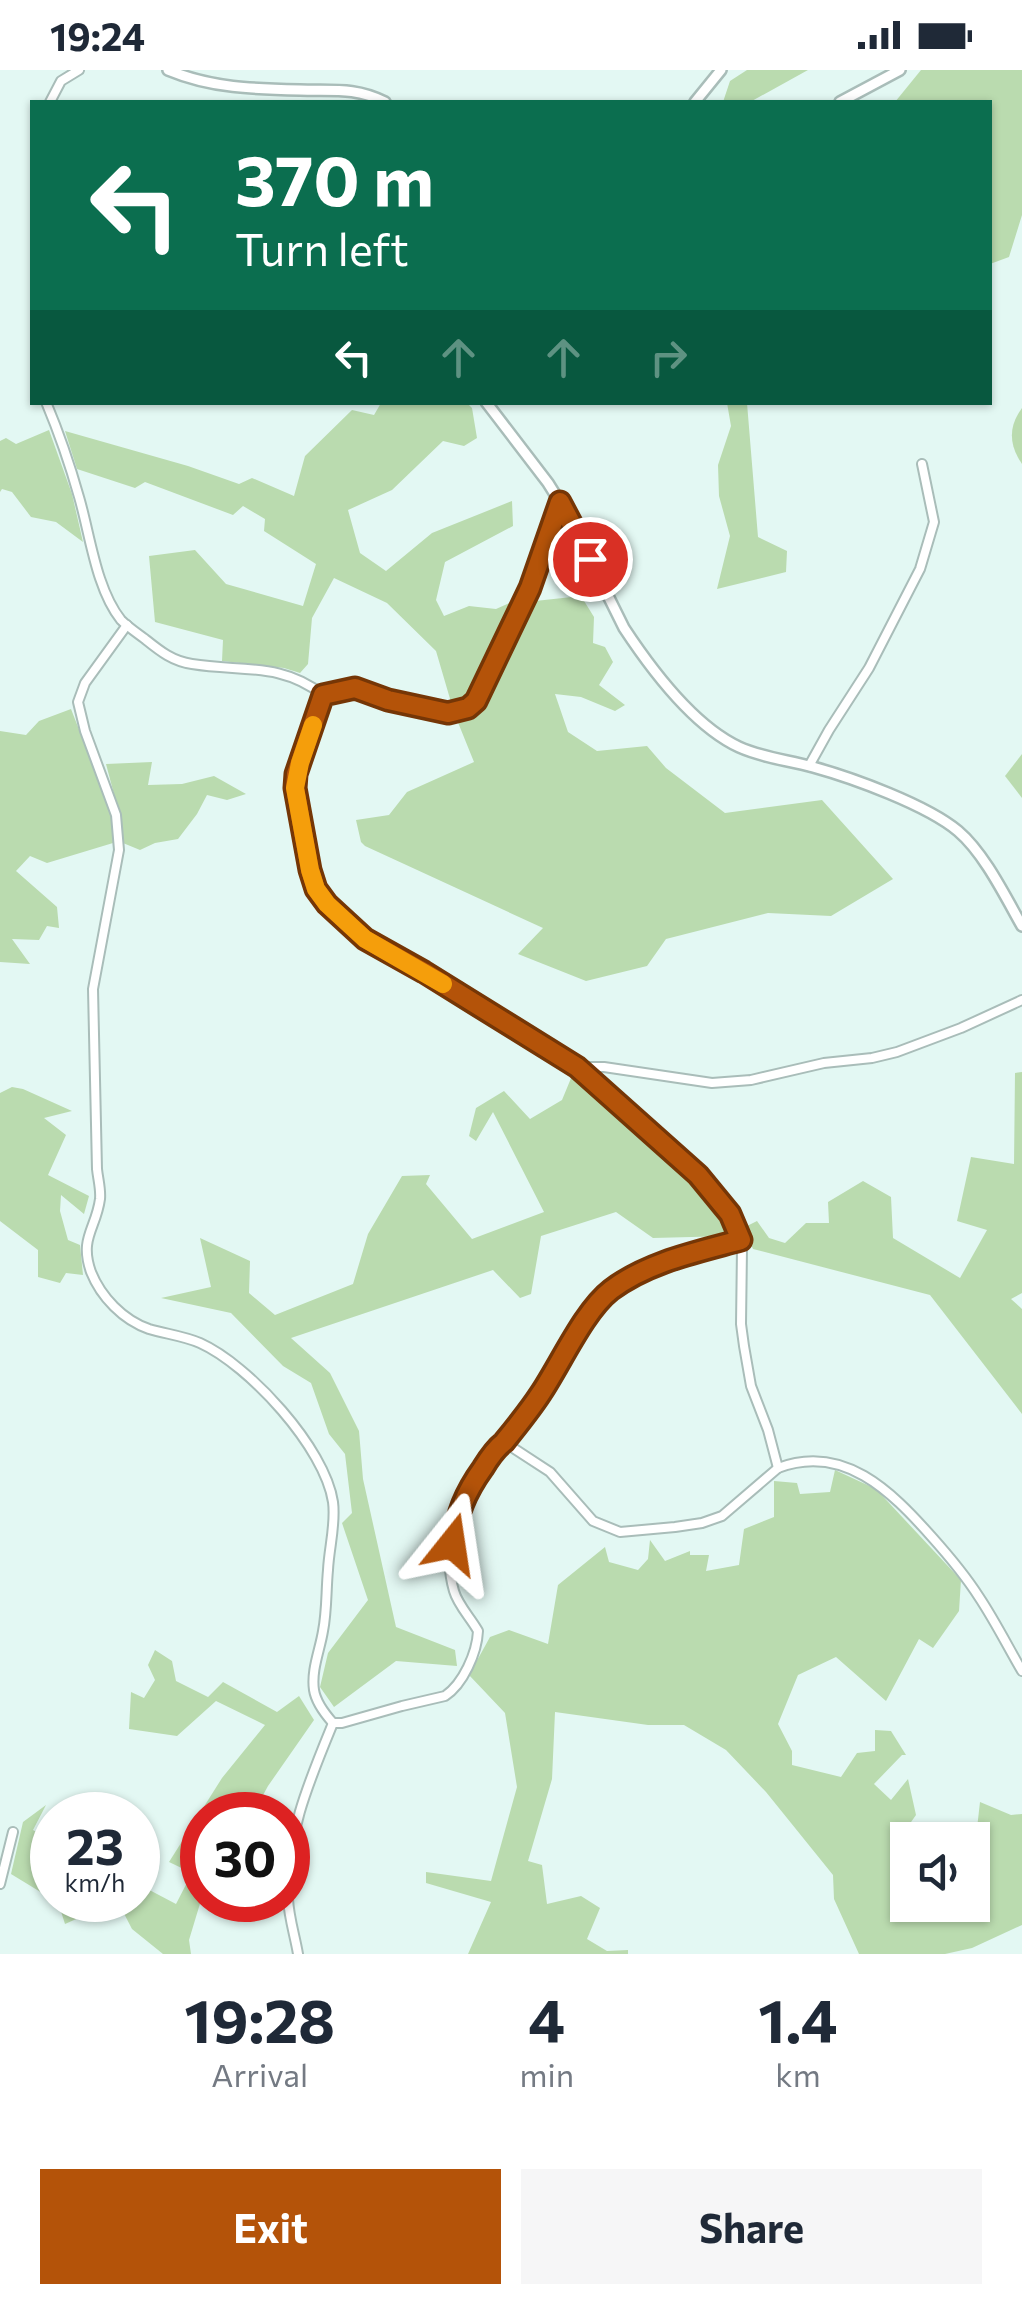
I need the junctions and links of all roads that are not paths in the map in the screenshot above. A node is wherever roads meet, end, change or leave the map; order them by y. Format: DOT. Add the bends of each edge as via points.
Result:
graph roads {
  1 [pos="80,70"];
  2 [pos="168,70"];
  3 [pos="721,70"];
  4 [pos="900,70"];
  5 [pos="51,100"];
  6 [pos="380,100"];
  7 [pos="697,100"];
  8 [pos="844,100"];
  9 [pos="47,405"];
  10 [pos="488,405"];
  11 [pos="922,464"];
  12 [pos="560,502"];
  13 [pos="126,624"];
  14 [pos="323,695"];
  15 [pos="809,766"];
  16 [pos="1022,926"];
  17 [pos="1022,1000"];
  18 [pos="577,1067"];
  19 [pos="741,1240"];
  20 [pos="504,1442"];
  21 [pos="776,1456"];
  22 [pos="789,1464"];
  23 [pos="778,1468"];
  24 [pos="1022,1672"];
  25 [pos="333,1723"];
  26 [pos="13,1832"];
  27 [pos="0,1884"];
  28 [pos="298,1954"];
  1 -- 5 [label="street" via="61,81"];
  2 -- 6 [label="street" via="232,87 360,91"];
  3 -- 7 [label="street"];
  4 -- 8 [label="street"];
  9 -- 13 [label="street" via="100,574"];
  10 -- 12 [label="street"];
  11 -- 15 [label="street" via="934,522 920,569"];
  12 -- 14 [label="street" via="530,588 468,708 423,710 350,688"];
  12 -- 15 [label="street" via="624,628 692,714 736,746"];
  13 -- 14 [label="street" via="176,660 288,674"];
  13 -- 25 [label="street" via="78,702 116,815 119,850 94,989 100,1191 87,1256 97,1283 120,1312 142,1326 201,1343 245,1374 282,1409 323,1474 333,1520 314,1688"];
  14 -- 18 [label="street" via="295,788 321,897 365,939"];
  15 -- 16 [label="street" via="867,785 962,834"];
  17 -- 18 [label="street" via="897,1052 751,1080 712,1083"];
  18 -- 19 [label="street" via="698,1175 730,1214"];
  19 -- 20 [label="street" via="671,1260 609,1292"];
  19 -- 21 [label="street" via="744,1346"];
  20 -- 23 [label="street" via="550,1472 593,1521 620,1532 722,1516"];
  20 -- 25 [label="street" via="468,1488 456,1519 453,1586 478,1631 460,1682 445,1696"];
  21 -- 22 [label="street"];
  21 -- 23 [label="street"];
  22 -- 23 [label="street"];
  22 -- 24 [label="street" via="819,1462 860,1473 904,1506 971,1584"];
  25 -- 28 [label="street" via="291,1851 288,1900"];
  26 -- 27 [label="street"];
}
